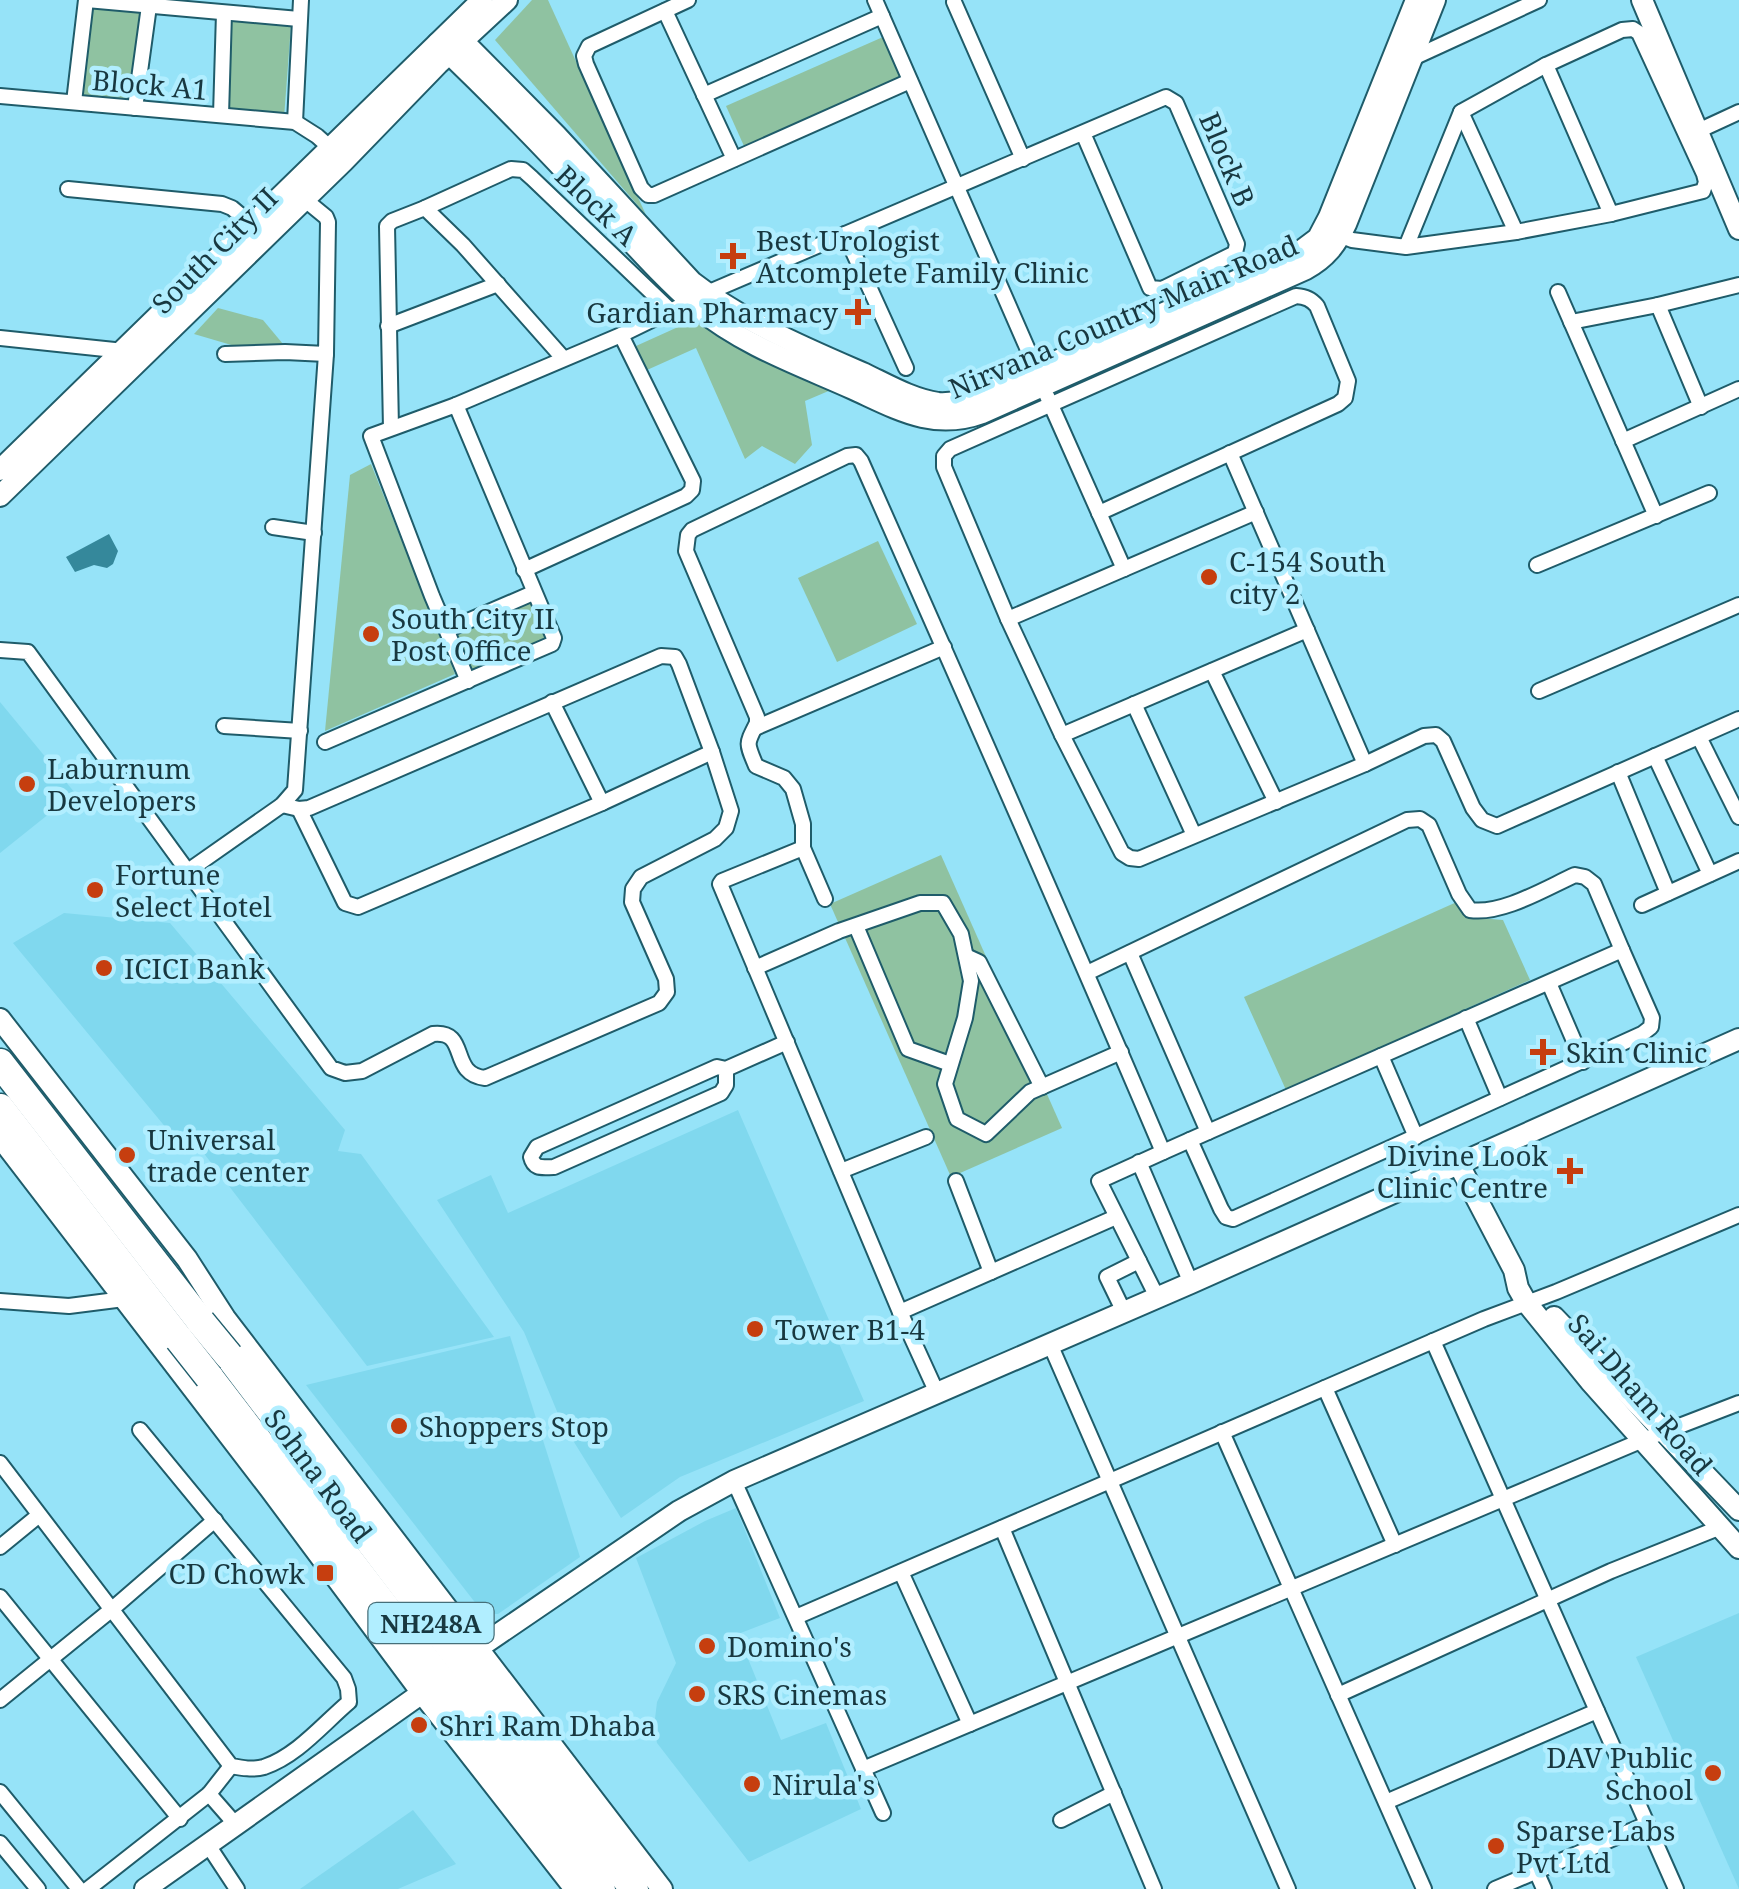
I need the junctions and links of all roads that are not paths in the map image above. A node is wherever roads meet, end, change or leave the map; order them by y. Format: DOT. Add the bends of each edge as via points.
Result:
graph roads {
  1 [pos="86,0"];
  2 [pos="302,0"];
  3 [pos="482,0"];
  4 [pos="506,0"];
  5 [pos="688,0"];
  6 [pos="875,0"];
  7 [pos="1416,0"];
  8 [pos="1435,0"];
  9 [pos="1539,0"];
  10 [pos="1642,0"];
  11 [pos="954,2"];
  12 [pos="149,6"];
  13 [pos="665,11"];
  14 [pos="224,12"];
  15 [pos="882,16"];
  16 [pos="299,19"];
  17 [pos="451,42"];
  18 [pos="1413,58"];
  19 [pos="1546,65"];
  20 [pos="910,80"];
  21 [pos="0,96"];
  22 [pos="704,96"];
  23 [pos="74,102"];
  24 [pos="135,108"];
  25 [pos="1461,112"];
  26 [pos="1739,112"];
  27 [pos="221,115"];
  28 [pos="295,122"];
  29 [pos="1698,131"];
  30 [pos="1083,133"];
  31 [pos="337,154"];
  32 [pos="1023,158"];
  33 [pos="734,159"];
  34 [pos="956,187"];
  35 [pos="68,189"];
  36 [pos="298,193"];
  37 [pos="425,208"];
  38 [pos="1610,214"];
  39 [pos="1737,219"];
  40 [pos="251,224"];
  41 [pos="1332,232"];
  42 [pos="1516,232"];
  43 [pos="846,234"];
  44 [pos="1406,248"];
  45 [pos="498,284"];
  46 [pos="1739,285"];
  47 [pos="1558,292"];
  48 [pos="699,297"];
  49 [pos="1658,305"];
  50 [pos="672,312"];
  51 [pos="1571,322"];
  52 [pos="388,326"];
  53 [pos="621,335"];
  54 [pos="0,338"];
  55 [pos="123,350"];
  56 [pos="224,354"];
  57 [pos="326,354"];
  58 [pos="144,357"];
  59 [pos="563,358"];
  60 [pos="906,368"];
  61 [pos="1041,382"];
  62 [pos="1739,389"];
  63 [pos="456,405"];
  64 [pos="1700,406"];
  65 [pos="392,428"];
  66 [pos="1624,441"];
  67 [pos="1230,454"];
  68 [pos="0,470"];
  69 [pos="1709,493"];
  70 [pos="0,496"];
  71 [pos="1256,512"];
  72 [pos="1099,513"];
  73 [pos="1656,516"];
  74 [pos="273,527"];
  75 [pos="314,532"];
  76 [pos="1537,565"];
  77 [pos="1124,568"];
  78 [pos="524,570"];
  79 [pos="533,594"];
  80 [pos="1739,605"];
  81 [pos="1008,619"];
  82 [pos="446,630"];
  83 [pos="1307,630"];
  84 [pos="944,648"];
  85 [pos="0,650"];
  86 [pos="1212,670"];
  87 [pos="468,681"];
  88 [pos="1540,691"];
  89 [pos="552,702"];
  90 [pos="1134,704"];
  91 [pos="1739,719"];
  92 [pos="224,726"];
  93 [pos="755,728"];
  94 [pos="300,731"];
  95 [pos="1062,735"];
  96 [pos="1699,736"];
  97 [pos="326,742"];
  98 [pos="712,752"];
  99 [pos="1655,756"];
  100 [pos="1365,764"];
  101 [pos="1618,772"];
  102 [pos="1276,802"];
  103 [pos="602,803"];
  104 [pos="282,806"];
  105 [pos="299,809"];
  106 [pos="1739,817"];
  107 [pos="1194,835"];
  108 [pos="803,848"];
  109 [pos="1739,860"];
  110 [pos="188,871"];
  111 [pos="1710,874"];
  112 [pos="1668,892"];
  113 [pos="825,899"];
  114 [pos="1642,904"];
  115 [pos="856,926"];
  116 [pos="1622,950"];
  117 [pos="1130,953"];
  118 [pos="966,956"];
  119 [pos="755,968"];
  120 [pos="1088,973"];
  121 [pos="1548,982"];
  122 [pos="1466,1018"];
  123 [pos="0,1020"];
  124 [pos="1739,1039"];
  125 [pos="787,1042"];
  126 [pos="1121,1052"];
  127 [pos="1381,1056"];
  128 [pos="1583,1062"];
  129 [pos="0,1063"];
  130 [pos="950,1064"];
  131 [pos="726,1069"];
  132 [pos="1042,1087"];
  133 [pos="1500,1098"];
  134 [pos="0,1108"];
  135 [pos="1208,1132"];
  136 [pos="0,1136"];
  137 [pos="926,1136"];
  138 [pos="1416,1137"];
  139 [pos="1190,1140"];
  140 [pos="1163,1152"];
  141 [pos="1140,1162"];
  142 [pos="1458,1163"];
  143 [pos="841,1171"];
  144 [pos="956,1181"];
  145 [pos="1739,1216"];
  146 [pos="1116,1217"];
  147 [pos="1139,1261"];
  148 [pos="992,1272"];
  149 [pos="1191,1283"];
  150 [pos="1156,1297"];
  151 [pos="124,1299"];
  152 [pos="1533,1299"];
  153 [pos="0,1301"];
  154 [pos="900,1312"];
  155 [pos="1124,1312"];
  156 [pos="194,1334"];
  157 [pos="1433,1341"];
  158 [pos="1050,1344"];
  159 [pos="234,1347"];
  160 [pos="199,1380"];
  161 [pos="1325,1388"];
  162 [pos="936,1393"];
  163 [pos="1739,1403"];
  164 [pos="140,1430"];
  165 [pos="1664,1431"];
  166 [pos="1222,1432"];
  167 [pos="1643,1440"];
  168 [pos="0,1463"];
  169 [pos="734,1481"];
  170 [pos="1110,1481"];
  171 [pos="1503,1499"];
  172 [pos="1739,1510"];
  173 [pos="38,1516"];
  174 [pos="216,1520"];
  175 [pos="1721,1527"];
  176 [pos="1002,1528"];
  177 [pos="1395,1545"];
  178 [pos="0,1547"];
  179 [pos="1739,1548"];
  180 [pos="901,1572"];
  181 [pos="1291,1588"];
  182 [pos="0,1598"];
  183 [pos="1548,1599"];
  184 [pos="111,1610"];
  185 [pos="796,1618"];
  186 [pos="1178,1636"];
  187 [pos="478,1648"];
  188 [pos="49,1660"];
  189 [pos="1068,1683"];
  190 [pos="422,1693"];
  191 [pos="1338,1695"];
  192 [pos="0,1700"];
  193 [pos="1597,1711"];
  194 [pos="970,1724"];
  195 [pos="231,1766"];
  196 [pos="863,1769"];
  197 [pos="0,1792"];
  198 [pos="1114,1793"];
  199 [pos="210,1794"];
  200 [pos="1386,1802"];
  201 [pos="883,1813"];
  202 [pos="180,1820"];
  203 [pos="1061,1820"];
  204 [pos="1647,1824"];
  205 [pos="237,1826"];
  206 [pos="0,1843"];
  207 [pos="208,1845"];
  208 [pos="1536,1871"];
  209 [pos="38,1889"];
  210 [pos="79,1889"];
  211 [pos="88,1889"];
  212 [pos="144,1889"];
  213 [pos="236,1889"];
  214 [pos="575,1889"];
  215 [pos="601,1889"];
  216 [pos="634,1889"];
  217 [pos="662,1889"];
  218 [pos="1154,1889"];
  219 [pos="1288,1889"];
  220 [pos="1424,1889"];
  221 [pos="1495,1889"];
  222 [pos="1544,1889"];
  223 [pos="1676,1889"];
  1 -- 12 [label="street"];
  1 -- 23 [label="street"];
  2 -- 16 [label="street"];
  3 -- 17 [label="street"];
  4 -- 17 [label="street"];
  5 -- 13 [label="street"];
  6 -- 15 [label="street"];
  7 -- 41 [label="street, Nirvana Country Main Road"];
  8 -- 18 [label="street, Nirvana Country Main Road"];
  9 -- 18 [label="street"];
  10 -- 29 [label="street"];
  11 -- 32 [label="street"];
  12 -- 14 [label="street"];
  12 -- 24 [label="street"];
  13 -- 22 [label="street"];
  13 -- 33 [label="street" via="589,46 584,56 641,188 654,195"];
  14 -- 16 [label="street"];
  14 -- 27 [label="street"];
  15 -- 20 [label="street"];
  15 -- 22 [label="street"];
  16 -- 28 [label="street"];
  17 -- 31 [label="street, South City II"];
  17 -- 48 [label="street, Nirvana Country Main Road" via="556,135"];
  18 -- 41 [label="street, Nirvana Country Main Road"];
  19 -- 25 [label="street"];
  19 -- 38 [label="street"];
  19 -- 38 [label="street" via="1633,29 1704,174 1698,194"];
  20 -- 33 [label="street"];
  20 -- 34 [label="street"];
  21 -- 23 [label="street, Block A1"];
  22 -- 33 [label="street"];
  23 -- 24 [label="street, Block A1"];
  24 -- 27 [label="street, Block A1"];
  25 -- 42 [label="street"];
  25 -- 44 [label="street"];
  26 -- 29 [label="street"];
  27 -- 28 [label="street, Block A1"];
  28 -- 31 [label="street"];
  29 -- 39 [label="street"];
  30 -- 30 [label="street, Block B" via="1160,99 1173,100 1237,244 1235,253 1150,288"];
  30 -- 32 [label="street, Block B"];
  31 -- 36 [label="street, South City II"];
  32 -- 34 [label="street, Block B"];
  34 -- 43 [label="street, Block B"];
  34 -- 61 [label="street"];
  35 -- 40 [label="street" via="222,204"];
  36 -- 40 [label="street, South City II"];
  36 -- 57 [label="street" via="328,222"];
  36 -- 58 [label="street, South City II"];
  37 -- 45 [label="street"];
  37 -- 50 [label="street, Block A" via="511,169 523,170"];
  37 -- 52 [label="street, Block A" via="387,226"];
  38 -- 42 [label="street"];
  40 -- 55 [label="street, South City II"];
  41 -- 44 [label="street"];
  41 -- 61 [label="street, Nirvana Country Main Road" via="1332,249 1315,264"];
  42 -- 44 [label="street"];
  43 -- 48 [label="street, Block B"];
  43 -- 60 [label="street"];
  45 -- 52 [label="street"];
  45 -- 59 [label="street"];
  46 -- 49 [label="street"];
  47 -- 51 [label="street"];
  48 -- 50 [label="street, Block B"];
  48 -- 61 [label="street, Nirvana Country Main Road" via="935,402 962,402"];
  49 -- 51 [label="street"];
  49 -- 64 [label="street"];
  50 -- 53 [label="street"];
  51 -- 66 [label="street"];
  52 -- 65 [label="street, Block A"];
  53 -- 59 [label="street"];
  53 -- 78 [label="street" via="694,481 692,490"];
  54 -- 55 [label="street"];
  55 -- 58 [label="street"];
  55 -- 68 [label="street, South City II"];
  56 -- 57 [label="street"];
  57 -- 75 [label="street"];
  58 -- 70 [label="street, South City II"];
  59 -- 63 [label="street"];
  61 -- 67 [label="street" via="1306,297 1317,306 1348,381 1345,398"];
  61 -- 72 [label="street"];
  61 -- 81 [label="street" via="944,456"];
  62 -- 64 [label="street"];
  63 -- 65 [label="street"];
  63 -- 78 [label="street"];
  64 -- 66 [label="street"];
  65 -- 82 [label="street, Block A" via="371,436"];
  66 -- 73 [label="street"];
  67 -- 71 [label="street"];
  67 -- 72 [label="street"];
  69 -- 73 [label="street"];
  71 -- 77 [label="street"];
  71 -- 83 [label="street"];
  72 -- 77 [label="street"];
  73 -- 76 [label="street"];
  74 -- 75 [label="street"];
  75 -- 94 [label="street"];
  77 -- 81 [label="street"];
  78 -- 79 [label="street"];
  79 -- 82 [label="street"];
  79 -- 87 [label="street" via="552,644"];
  80 -- 88 [label="street"];
  81 -- 95 [label="street"];
  82 -- 87 [label="street, Block A"];
  83 -- 86 [label="street"];
  83 -- 100 [label="street"];
  84 -- 93 [label="street"];
  84 -- 93 [label="street" via="861,461 847,456 688,535 688,561 756,716"];
  84 -- 120 [label="street"];
  85 -- 110 [label="street" via="28,652"];
  86 -- 90 [label="street"];
  86 -- 102 [label="street"];
  87 -- 97 [label="street"];
  89 -- 98 [label="street" via="661,656 676,657"];
  89 -- 103 [label="street"];
  89 -- 105 [label="street"];
  90 -- 95 [label="street"];
  90 -- 107 [label="street"];
  91 -- 96 [label="street"];
  92 -- 94 [label="street"];
  93 -- 108 [label="street" via="748,736 752,756 756,766 793,789"];
  94 -- 104 [label="street" via="294,790"];
  95 -- 107 [label="street" via="1122,853 1139,859"];
  96 -- 99 [label="street"];
  96 -- 106 [label="street"];
  98 -- 103 [label="street"];
  98 -- 110 [label="street" via="731,811 726,828 633,889 632,902 667,992 659,1003 485,1078 468,1074 452,1038 442,1033 362,1071 331,1068"];
  99 -- 101 [label="street"];
  99 -- 111 [label="street"];
  100 -- 101 [label="street" via="1436,736 1473,808 1497,826"];
  100 -- 102 [label="street"];
  101 -- 112 [label="street"];
  102 -- 107 [label="street"];
  103 -- 105 [label="street" via="358,908 344,903"];
  104 -- 105 [label="street"];
  104 -- 110 [label="street"];
  108 -- 113 [label="street"];
  108 -- 119 [label="street" via="720,883"];
  109 -- 111 [label="street"];
  111 -- 112 [label="street"];
  112 -- 114 [label="street"];
  115 -- 118 [label="street" via="920,902 944,903"];
  115 -- 119 [label="street"];
  115 -- 130 [label="street" via="908,1049"];
  116 -- 117 [label="street" via="1585,877 1575,875 1501,907 1470,910 1420,819"];
  116 -- 121 [label="street"];
  116 -- 128 [label="street" via="1651,1027"];
  117 -- 120 [label="street"];
  117 -- 135 [label="street"];
  118 -- 130 [label="street" via="971,981"];
  118 -- 132 [label="street" via="978,962"];
  119 -- 125 [label="street"];
  120 -- 126 [label="street"];
  121 -- 122 [label="street"];
  121 -- 128 [label="street"];
  122 -- 127 [label="street"];
  122 -- 133 [label="street"];
  123 -- 156 [label="street" via="187,1260"];
  124 -- 142 [label="street"];
  125 -- 131 [label="street"];
  125 -- 143 [label="street"];
  126 -- 132 [label="street"];
  126 -- 140 [label="street"];
  127 -- 135 [label="street"];
  127 -- 138 [label="street"];
  128 -- 133 [label="street"];
  129 -- 156 [label="highway, Sohna Road / NH248A"];
  130 -- 132 [label="street" via="945,1084 957,1119 986,1134"];
  131 -- 131 [label="street" via="720,1094 554,1167 533,1164 537,1146 717,1067"];
  133 -- 138 [label="street"];
  134 -- 156 [label="highway, Sohna Road / NH248A"];
  135 -- 139 [label="street"];
  136 -- 151 [label="street"];
  137 -- 143 [label="street"];
  138 -- 139 [label="street" via="1234,1219 1221,1209"];
  139 -- 140 [label="street"];
  140 -- 141 [label="street"];
  141 -- 146 [label="street" via="1099,1181"];
  141 -- 149 [label="street"];
  142 -- 149 [label="street"];
  142 -- 152 [label="street, Sai Dham Road"];
  143 -- 154 [label="street"];
  144 -- 148 [label="street"];
  145 -- 152 [label="street"];
  146 -- 147 [label="street"];
  146 -- 148 [label="street"];
  147 -- 150 [label="street"];
  147 -- 155 [label="street" via="1106,1276"];
  148 -- 154 [label="street"];
  149 -- 150 [label="street"];
  150 -- 155 [label="street"];
  151 -- 153 [label="street" via="68,1306"];
  151 -- 156 [label="street"];
  152 -- 157 [label="street"];
  152 -- 165 [label="street, Sai Dham Road"];
  152 -- 167 [label="street, Sai Dham Road" via="1590,1381"];
  154 -- 162 [label="street"];
  155 -- 158 [label="street"];
  156 -- 159 [label="highway, Sohna Road / NH248A, bridge"];
  156 -- 160 [label="highway, Sohna Road / NH248A, bridge"];
  157 -- 161 [label="street"];
  157 -- 171 [label="street"];
  158 -- 162 [label="street"];
  158 -- 170 [label="street"];
  159 -- 160 [label="street"];
  159 -- 187 [label="street"];
  159 -- 216 [label="highway, Sohna Road / NH248A"];
  160 -- 190 [label="street"];
  160 -- 215 [label="highway, Sohna Road / NH248A"];
  161 -- 166 [label="street"];
  161 -- 177 [label="street"];
  162 -- 169 [label="street"];
  163 -- 165 [label="street"];
  164 -- 174 [label="street"];
  165 -- 167 [label="street"];
  165 -- 172 [label="street, Sai Dham Road"];
  166 -- 170 [label="street"];
  166 -- 181 [label="street"];
  167 -- 171 [label="street"];
  167 -- 175 [label="street, Sai Dham Road"];
  168 -- 173 [label="street"];
  169 -- 185 [label="street"];
  169 -- 187 [label="street"];
  170 -- 176 [label="street"];
  170 -- 186 [label="street"];
  171 -- 177 [label="street"];
  171 -- 183 [label="street"];
  173 -- 178 [label="street"];
  173 -- 184 [label="street"];
  174 -- 184 [label="street"];
  174 -- 195 [label="street" via="348,1689 348,1702 288,1755 249,1769"];
  175 -- 179 [label="street, Sai Dham Road"];
  175 -- 183 [label="street"];
  176 -- 180 [label="street"];
  176 -- 189 [label="street"];
  177 -- 181 [label="street"];
  180 -- 185 [label="street"];
  180 -- 194 [label="street"];
  181 -- 186 [label="street"];
  181 -- 191 [label="street"];
  182 -- 188 [label="street"];
  183 -- 191 [label="street"];
  183 -- 193 [label="street"];
  184 -- 188 [label="street"];
  184 -- 195 [label="street"];
  185 -- 196 [label="street"];
  186 -- 189 [label="street"];
  186 -- 219 [label="street"];
  187 -- 217 [label="street"];
  188 -- 192 [label="street"];
  188 -- 202 [label="street"];
  189 -- 194 [label="street"];
  189 -- 198 [label="street"];
  190 -- 205 [label="street"];
  190 -- 214 [label="street"];
  191 -- 200 [label="street"];
  193 -- 200 [label="street"];
  193 -- 204 [label="street"];
  194 -- 196 [label="street"];
  195 -- 199 [label="street"];
  196 -- 201 [label="street"];
  197 -- 210 [label="street"];
  198 -- 203 [label="street"];
  198 -- 218 [label="street"];
  199 -- 202 [label="street"];
  199 -- 205 [label="street"];
  200 -- 220 [label="street"];
  202 -- 211 [label="street"];
  204 -- 208 [label="street"];
  204 -- 223 [label="street"];
  205 -- 207 [label="street"];
  206 -- 209 [label="street"];
  207 -- 212 [label="street"];
  207 -- 213 [label="street"];
  208 -- 221 [label="street"];
  208 -- 222 [label="street"];
}
